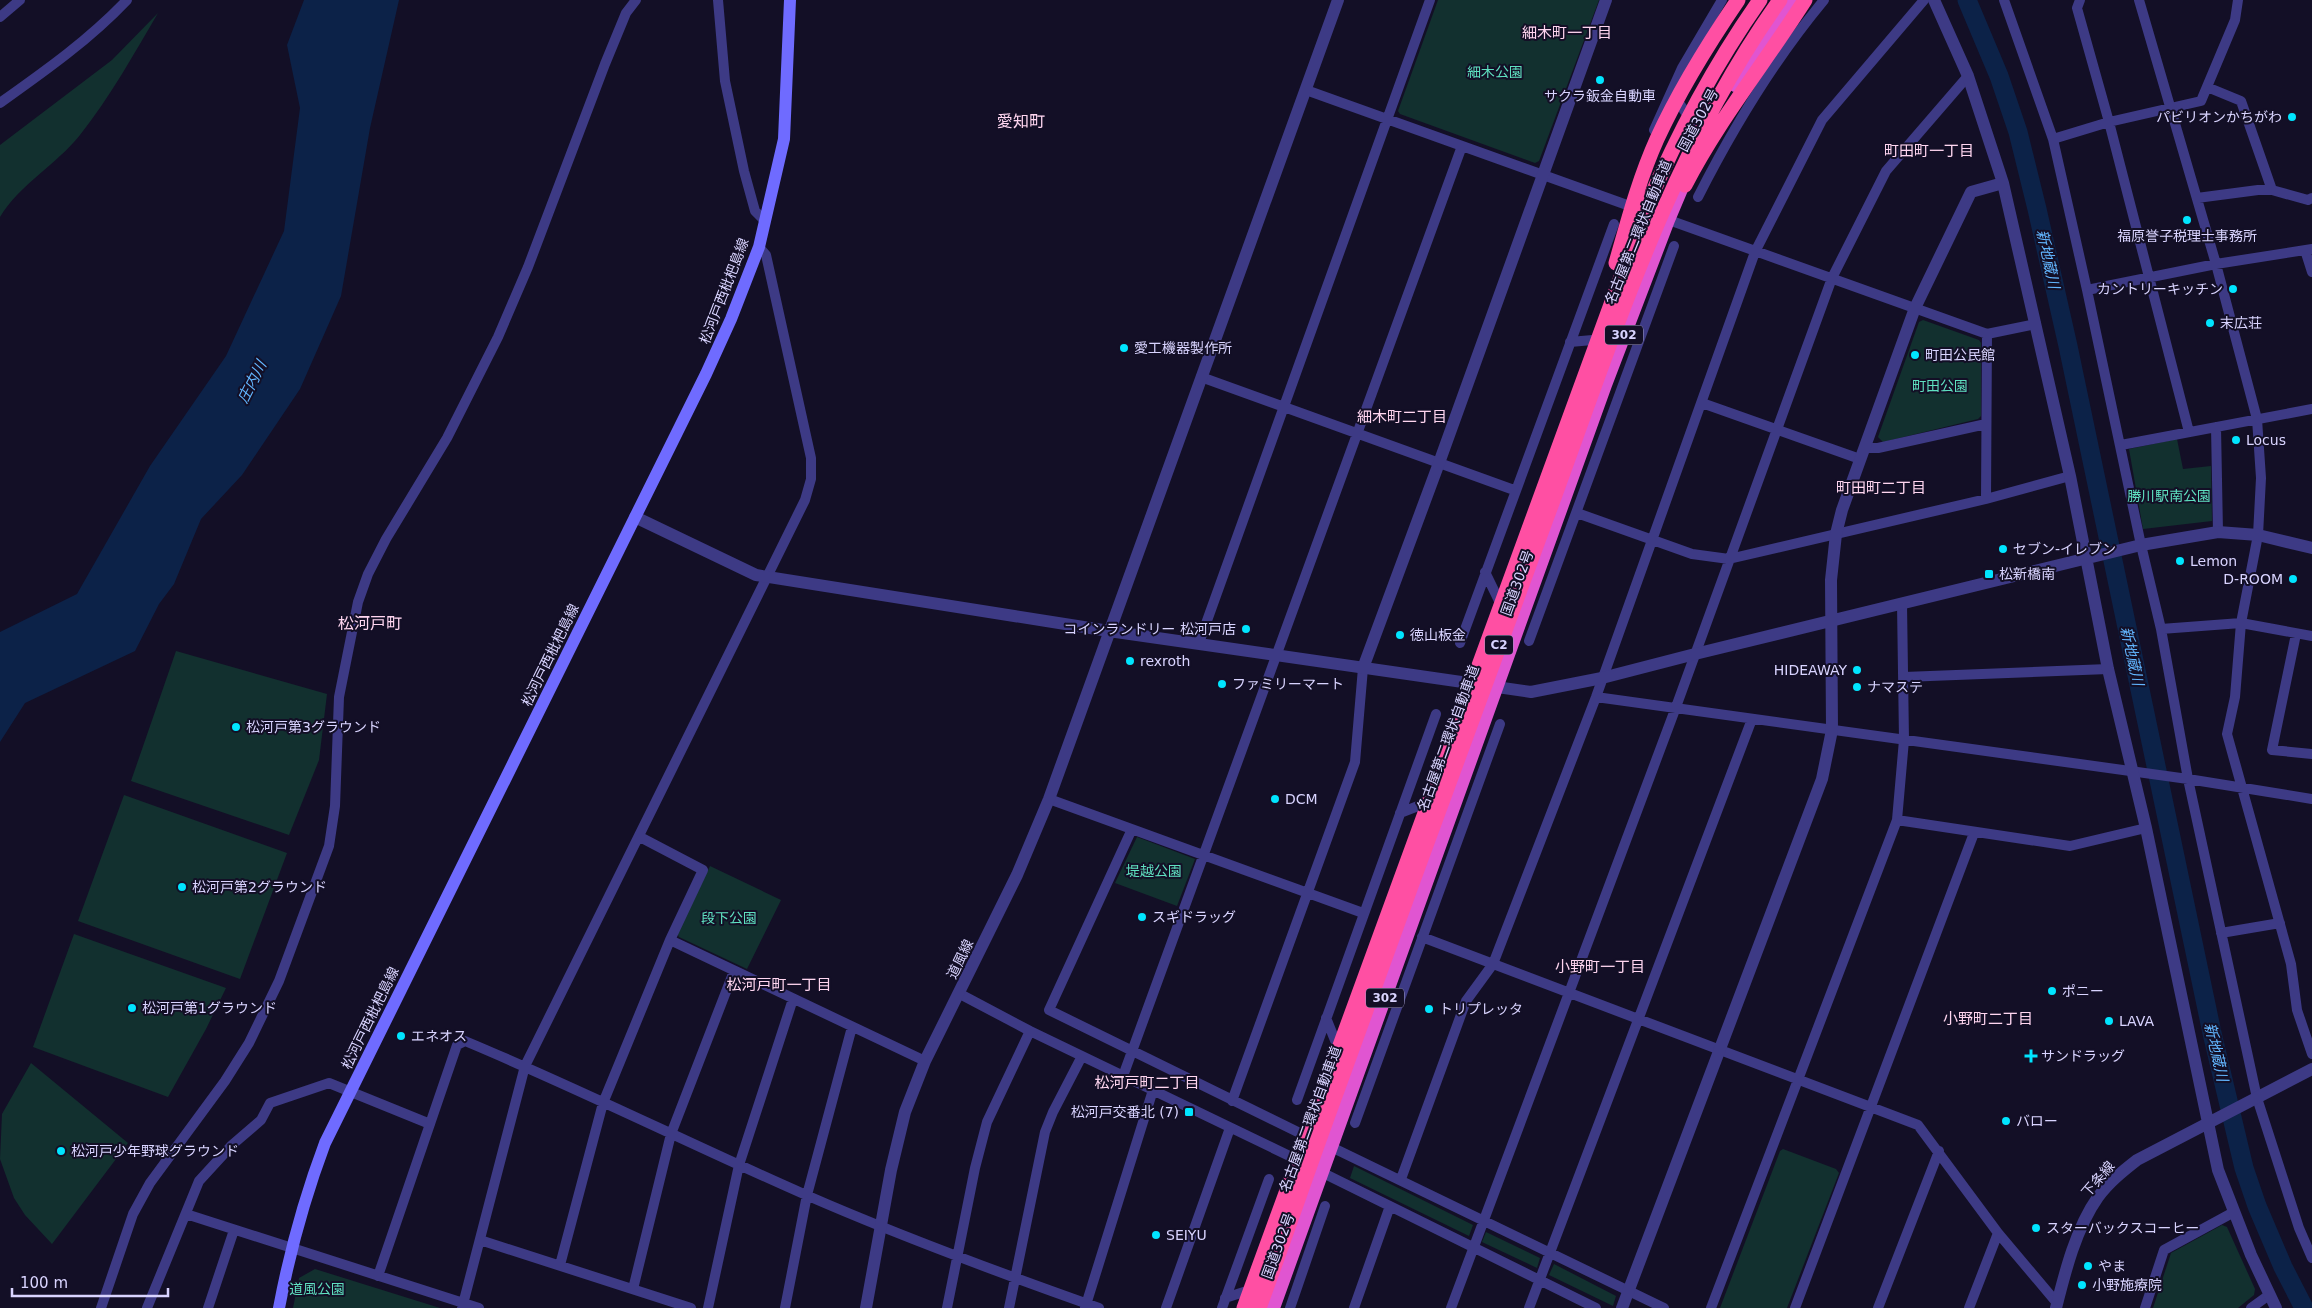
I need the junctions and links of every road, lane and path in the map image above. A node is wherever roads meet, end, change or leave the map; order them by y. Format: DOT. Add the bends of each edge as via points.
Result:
graph roads {
  1 [pos="20,0"];
  2 [pos="127,0"];
  3 [pos="636,0"];
  4 [pos="718,0"];
  5 [pos="790,0"];
  6 [pos="1338,0"];
  7 [pos="1430,0"];
  8 [pos="1606,0"];
  9 [pos="1738,0"];
  10 [pos="1743,0"];
  11 [pos="1760,0"];
  12 [pos="1780,0"];
  13 [pos="1791,0"];
  14 [pos="1798,0"];
  15 [pos="1805,0"];
  16 [pos="1824,0"];
  17 [pos="1924,0"];
  18 [pos="1934,0"];
  19 [pos="2004,0"];
  20 [pos="2080,0"];
  21 [pos="2139,0"];
  22 [pos="2238,0"];
  23 [pos="1721,1"];
  24 [pos="0,17"];
  25 [pos="1788,46"];
  26 [pos="1968,76"];
  27 [pos="2207,87"];
  28 [pos="1306,90"];
  29 [pos="1671,91"];
  30 [pos="0,103"];
  31 [pos="2170,108"];
  32 [pos="1741,118"];
  33 [pos="1387,119"];
  34 [pos="1715,119"];
  35 [pos="2109,122"];
  36 [pos="1704,139"];
  37 [pos="2053,139"];
  38 [pos="1462,146"];
  39 [pos="1543,175"];
  40 [pos="1635,176"];
  41 [pos="2003,183"];
  42 [pos="2272,190"];
  43 [pos="1698,198"];
  44 [pos="2197,198"];
  45 [pos="2312,198"];
  46 [pos="1668,220"];
  47 [pos="765,221"];
  48 [pos="1614,224"];
  49 [pos="1674,246"];
  50 [pos="758,247"];
  51 [pos="2309,250"];
  52 [pos="1755,252"];
  53 [pos="2216,264"];
  54 [pos="2312,272"];
  55 [pos="2150,276"];
  56 [pos="1832,278"];
  57 [pos="1641,290"];
  58 [pos="2087,290"];
  59 [pos="1652,307"];
  60 [pos="1915,308"];
  61 [pos="2036,324"];
  62 [pos="1987,334"];
  63 [pos="1623,337"];
  64 [pos="1570,342"];
  65 [pos="1596,361"];
  66 [pos="1201,377"];
  67 [pos="1702,402"];
  68 [pos="1285,407"];
  69 [pos="2312,411"];
  70 [pos="2257,419"];
  71 [pos="1986,424"];
  72 [pos="2216,427"];
  73 [pos="1776,430"];
  74 [pos="2189,432"];
  75 [pos="1358,434"];
  76 [pos="2121,445"];
  77 [pos="1862,454"];
  78 [pos="1439,463"];
  79 [pos="2070,476"];
  80 [pos="1514,490"];
  81 [pos="1986,499"];
  82 [pos="1577,513"];
  83 [pos="635,517"];
  84 [pos="2218,532"];
  85 [pos="1836,534"];
  86 [pos="2258,535"];
  87 [pos="1651,540"];
  88 [pos="2140,545"];
  89 [pos="2312,548"];
  90 [pos="2087,558"];
  91 [pos="1729,559"];
  92 [pos="1485,572"];
  93 [pos="1555,572"];
  94 [pos="768,577"];
  95 [pos="1536,577"];
  96 [pos="1902,604"];
  97 [pos="1832,621"];
  98 [pos="2241,623"];
  99 [pos="2161,629"];
  100 [pos="1109,631"];
  101 [pos="2296,634"];
  102 [pos="1516,635"];
  103 [pos="2312,636"];
  104 [pos="1529,641"];
  105 [pos="1199,643"];
  106 [pos="1460,643"];
  107 [pos="1695,654"];
  108 [pos="1278,655"];
  109 [pos="1362,668"];
  110 [pos="2108,669"];
  111 [pos="1904,677"];
  112 [pos="1602,678"];
  113 [pos="1496,688"];
  114 [pos="1596,697"];
  115 [pos="1676,707"];
  116 [pos="1436,714"];
  117 [pos="1752,719"];
  118 [pos="1500,724"];
  119 [pos="1832,730"];
  120 [pos="1904,740"];
  121 [pos="1474,750"];
  122 [pos="2312,754"];
  123 [pos="2137,772"];
  124 [pos="1481,774"];
  125 [pos="2188,779"];
  126 [pos="2242,788"];
  127 [pos="1460,789"];
  128 [pos="1049,799"];
  129 [pos="2312,799"];
  130 [pos="1400,813"];
  131 [pos="1896,820"];
  132 [pos="2146,828"];
  133 [pos="1132,829"];
  134 [pos="1974,833"];
  135 [pos="640,837"];
  136 [pos="1205,856"];
  137 [pos="1307,893"];
  138 [pos="1363,913"];
  139 [pos="2280,922"];
  140 [pos="2221,933"];
  141 [pos="1422,938"];
  142 [pos="670,940"];
  143 [pos="1493,964"];
  144 [pos="734,971"];
  145 [pos="960,994"];
  146 [pos="1568,994"];
  147 [pos="793,999"];
  148 [pos="1326,1018"];
  149 [pos="1637,1020"];
  150 [pos="852,1027"];
  151 [pos="1030,1030"];
  152 [pos="1388,1032"];
  153 [pos="1371,1037"];
  154 [pos="1132,1052"];
  155 [pos="1720,1052"];
  156 [pos="2312,1054"];
  157 [pos="1082,1056"];
  158 [pos="925,1061"];
  159 [pos="525,1066"];
  160 [pos="2312,1069"];
  161 [pos="1123,1076"];
  162 [pos="1798,1080"];
  163 [pos="1353,1086"];
  164 [pos="1153,1090"];
  165 [pos="351,1092"];
  166 [pos="1297,1100"];
  167 [pos="2253,1100"];
  168 [pos="1232,1101"];
  169 [pos="603,1103"];
  170 [pos="1872,1107"];
  171 [pos="2213,1121"];
  172 [pos="1355,1123"];
  173 [pos="430,1124"];
  174 [pos="1230,1128"];
  175 [pos="671,1134"];
  176 [pos="1331,1147"];
  177 [pos="1939,1152"];
  178 [pos="739,1165"];
  179 [pos="1322,1172"];
  180 [pos="1269,1179"];
  181 [pos="1401,1180"];
  182 [pos="806,1196"];
  183 [pos="1325,1206"];
  184 [pos="1390,1206"];
  185 [pos="2234,1212"];
  186 [pos="186,1214"];
  187 [pos="1484,1220"];
  188 [pos="881,1227"];
  189 [pos="234,1230"];
  190 [pos="1998,1232"];
  191 [pos="480,1240"];
  192 [pos="291,1247"];
  193 [pos="1265,1248"];
  194 [pos="1474,1248"];
  195 [pos="1550,1253"];
  196 [pos="957,1256"];
  197 [pos="2312,1258"];
  198 [pos="560,1265"];
  199 [pos="378,1276"];
  200 [pos="1015,1277"];
  201 [pos="1283,1279"];
  202 [pos="1540,1280"];
  203 [pos="633,1289"];
  204 [pos="1628,1290"];
  205 [pos="2269,1294"];
  206 [pos="1224,1303"];
  207 [pos="663,1304"];
  208 [pos="462,1305"];
  209 [pos="1086,1306"];
  210 [pos="2057,1306"];
  211 [pos="101,1308"];
  212 [pos="147,1308"];
  213 [pos="208,1308"];
  214 [pos="279,1308"];
  215 [pos="479,1308"];
  216 [pos="691,1308"];
  217 [pos="708,1308"];
  218 [pos="785,1308"];
  219 [pos="866,1308"];
  220 [pos="947,1308"];
  221 [pos="1009,1308"];
  222 [pos="1099,1308"];
  223 [pos="1166,1308"];
  224 [pos="1240,1308"];
  225 [pos="1244,1308"];
  226 [pos="1259,1308"];
  227 [pos="1273,1308"];
  228 [pos="1290,1308"];
  229 [pos="1354,1308"];
  230 [pos="1451,1308"];
  231 [pos="1529,1308"];
  232 [pos="1596,1308"];
  233 [pos="1622,1308"];
  234 [pos="1664,1308"];
  235 [pos="1711,1308"];
  236 [pos="1795,1308"];
  237 [pos="1878,1308"];
  238 [pos="1969,1308"];
  239 [pos="2145,1308"];
  240 [pos="2251,1308"];
  241 [pos="2276,1308"];
  1 -- 24 [label="street"];
  2 -- 30 [label="street" via="67,56"];
  3 -- 211 [label="street" via="626,13 605,64 498,337 447,438 386,538 368,574 358,602 339,697 335,806 329,846 279,981 249,1044 226,1082 146,1190 133,1214"];
  4 -- 47 [label="street" via="725,81 734,126 755,210"];
  5 -- 47 [label="main road, 松河戸西枇杷島線" via="784,139"];
  6 -- 28 [label="street, 道風線"];
  7 -- 33 [label="street"];
  8 -- 39 [label="street"];
  9 -- 65 [label="highway, bridge" via="1656,140 1633,201"];
  10 -- 23 [label="street"];
  11 -- 65 [label="highway, 名古屋第二環状自動車道 / C2, bridge" via="1721,59 1670,153 1647,206"];
  12 -- 65 [label="highway, 名古屋第二環状自動車道 / C2, bridge" via="1735,68 1688,155"];
  13 -- 34 [label="highway, 国道302号 / 302" via="1743,70"];
  14 -- 25 [label="street" via="1786,28"];
  15 -- 65 [label="highway, bridge" via="1696,162"];
  16 -- 25 [label="street"];
  17 -- 52 [label="street" via="1822,120"];
  18 -- 26 [label="street"];
  19 -- 37 [label="street"];
  20 -- 35 [label="street" via="2077,8"];
  21 -- 31 [label="street"];
  22 -- 27 [label="street" via="2235,20"];
  23 -- 29 [label="street"];
  25 -- 32 [label="street"];
  26 -- 41 [label="street"];
  26 -- 56 [label="street" via="1886,171"];
  27 -- 31 [label="street" via="2201,101"];
  27 -- 42 [label="street" via="2241,101"];
  28 -- 33 [label="street"];
  28 -- 66 [label="street, 道風線"];
  29 -- 36 [label="street"];
  29 -- 40 [label="street"];
  31 -- 35 [label="street"];
  31 -- 44 [label="street"];
  32 -- 34 [label="street"];
  32 -- 43 [label="street"];
  33 -- 38 [label="street"];
  33 -- 68 [label="street"];
  34 -- 36 [label="highway, 国道302号 / 302"];
  35 -- 37 [label="street"];
  35 -- 55 [label="street"];
  36 -- 46 [label="highway, 国道302号 / 302"];
  37 -- 58 [label="street"];
  38 -- 39 [label="street"];
  38 -- 75 [label="street"];
  39 -- 46 [label="street"];
  39 -- 78 [label="street"];
  41 -- 60 [label="street" via="1971,192"];
  41 -- 61 [label="street"];
  42 -- 44 [label="street"];
  42 -- 45 [label="street" via="2308,200"];
  44 -- 53 [label="street"];
  46 -- 52 [label="street"];
  46 -- 57 [label="highway, 国道302号 / 302"];
  47 -- 50 [label="main road, 松河戸西枇杷島線"];
  48 -- 64 [label="street"];
  49 -- 59 [label="street"];
  50 -- 83 [label="main road, 松河戸西枇杷島線" via="731,320"];
  50 -- 94 [label="street" via="766,256 811,458 811,478 805,500"];
  51 -- 53 [label="street"];
  51 -- 54 [label="street"];
  52 -- 56 [label="street"];
  52 -- 67 [label="street"];
  53 -- 55 [label="street"];
  53 -- 70 [label="street"];
  55 -- 58 [label="street"];
  55 -- 74 [label="street"];
  56 -- 60 [label="street"];
  56 -- 73 [label="street"];
  57 -- 59 [label="street"];
  57 -- 63 [label="highway, 国道302号 / 302"];
  58 -- 76 [label="street"];
  59 -- 82 [label="street"];
  60 -- 62 [label="street"];
  60 -- 77 [label="street"];
  61 -- 62 [label="street"];
  61 -- 79 [label="street"];
  62 -- 71 [label="street"];
  63 -- 64 [label="street"];
  63 -- 95 [label="highway, 国道302号 / 302"];
  64 -- 80 [label="street"];
  65 -- 193 [label="highway, 名古屋第二環状自動車道 / C2, bridge"];
  65 -- 226 [label="highway, 名古屋第二環状自動車道 / C2, bridge"];
  66 -- 68 [label="street"];
  66 -- 100 [label="street, 道風線"];
  67 -- 73 [label="street"];
  67 -- 87 [label="street"];
  68 -- 75 [label="street"];
  68 -- 105 [label="street"];
  69 -- 70 [label="street"];
  70 -- 72 [label="street"];
  70 -- 86 [label="street" via="2261,478"];
  71 -- 77 [label="street"];
  71 -- 81 [label="street"];
  72 -- 74 [label="street"];
  72 -- 84 [label="street"];
  73 -- 77 [label="street"];
  73 -- 91 [label="street"];
  74 -- 76 [label="street"];
  75 -- 78 [label="street"];
  75 -- 108 [label="street"];
  76 -- 88 [label="street"];
  77 -- 85 [label="street"];
  78 -- 80 [label="street"];
  78 -- 109 [label="street"];
  79 -- 81 [label="street"];
  79 -- 90 [label="street"];
  80 -- 92 [label="street"];
  81 -- 85 [label="street"];
  82 -- 87 [label="street"];
  82 -- 93 [label="street"];
  83 -- 94 [label="street" via="756,575"];
  83 -- 165 [label="main road, 松河戸西枇杷島線"];
  84 -- 86 [label="street"];
  84 -- 88 [label="street"];
  85 -- 91 [label="street"];
  85 -- 97 [label="street" via="1831,580"];
  86 -- 89 [label="street"];
  86 -- 98 [label="street"];
  87 -- 91 [label="street" via="1692,554"];
  87 -- 112 [label="street"];
  88 -- 90 [label="street"];
  88 -- 99 [label="street"];
  90 -- 96 [label="street"];
  90 -- 110 [label="street"];
  91 -- 107 [label="street"];
  92 -- 102 [label="street"];
  92 -- 106 [label="street"];
  93 -- 95 [label="street"];
  93 -- 104 [label="street"];
  94 -- 100 [label="street"];
  94 -- 135 [label="street"];
  95 -- 102 [label="highway, 国道302号 / 302"];
  96 -- 97 [label="street"];
  96 -- 111 [label="street"];
  97 -- 107 [label="street"];
  97 -- 119 [label="street"];
  98 -- 99 [label="street"];
  98 -- 101 [label="street"];
  98 -- 126 [label="street" via="2235,697 2228,734"];
  99 -- 125 [label="street"];
  100 -- 105 [label="street"];
  100 -- 128 [label="street, 道風線"];
  101 -- 103 [label="street"];
  101 -- 122 [label="street" via="2272,750"];
  102 -- 113 [label="highway, 国道302号 / 302"];
  105 -- 108 [label="street"];
  107 -- 112 [label="street"];
  107 -- 115 [label="street"];
  108 -- 109 [label="street"];
  108 -- 136 [label="street"];
  109 -- 113 [label="street"];
  109 -- 137 [label="street" via="1355,762"];
  110 -- 111 [label="street"];
  110 -- 123 [label="street"];
  111 -- 120 [label="street"];
  112 -- 113 [label="street" via="1539,692"];
  112 -- 114 [label="street"];
  113 -- 121 [label="highway, 国道302号 / 302"];
  114 -- 115 [label="street"];
  114 -- 143 [label="street"];
  115 -- 117 [label="street"];
  115 -- 146 [label="street"];
  116 -- 130 [label="street"];
  117 -- 119 [label="street"];
  117 -- 149 [label="street"];
  118 -- 124 [label="street"];
  119 -- 120 [label="street"];
  119 -- 155 [label="street" via="1822,779"];
  120 -- 123 [label="street"];
  120 -- 131 [label="street"];
  121 -- 124 [label="street"];
  121 -- 127 [label="highway, 国道302号 / 302"];
  123 -- 125 [label="street"];
  123 -- 132 [label="street"];
  124 -- 141 [label="street"];
  125 -- 126 [label="street"];
  125 -- 140 [label="street"];
  126 -- 129 [label="street"];
  126 -- 139 [label="street"];
  127 -- 130 [label="street"];
  127 -- 153 [label="highway, 国道302号 / 302"];
  128 -- 133 [label="street"];
  128 -- 145 [label="street, 道風線"];
  130 -- 138 [label="street"];
  131 -- 134 [label="street"];
  131 -- 162 [label="street"];
  132 -- 134 [label="street" via="2070,846"];
  132 -- 171 [label="street"];
  133 -- 136 [label="street"];
  133 -- 154 [label="street" via="1049,1010"];
  134 -- 170 [label="street"];
  135 -- 142 [label="street" via="703,870"];
  135 -- 159 [label="street"];
  136 -- 137 [label="street"];
  136 -- 154 [label="street"];
  137 -- 138 [label="street"];
  137 -- 168 [label="street"];
  138 -- 148 [label="street"];
  139 -- 140 [label="street"];
  139 -- 156 [label="street" via="2291,964 2297,1010"];
  140 -- 167 [label="street"];
  141 -- 143 [label="street"];
  141 -- 152 [label="street"];
  142 -- 144 [label="street"];
  142 -- 169 [label="street"];
  143 -- 146 [label="street"];
  143 -- 181 [label="street" via="1466,1001"];
  144 -- 147 [label="street"];
  144 -- 175 [label="street"];
  145 -- 151 [label="street"];
  145 -- 158 [label="street, 道風線"];
  146 -- 149 [label="street"];
  146 -- 187 [label="street"];
  147 -- 150 [label="street"];
  147 -- 178 [label="street"];
  148 -- 163 [label="street"];
  148 -- 166 [label="street"];
  149 -- 155 [label="street"];
  149 -- 195 [label="street"];
  150 -- 158 [label="street"];
  150 -- 182 [label="street"];
  151 -- 157 [label="street"];
  151 -- 196 [label="street" via="987,1122"];
  152 -- 153 [label="street"];
  152 -- 172 [label="street"];
  153 -- 163 [label="highway, 国道302号 / 302"];
  154 -- 161 [label="street"];
  154 -- 168 [label="street"];
  155 -- 162 [label="street"];
  155 -- 204 [label="street"];
  157 -- 161 [label="street"];
  157 -- 200 [label="street" via="1045,1132"];
  158 -- 188 [label="street, 道風線" via="905,1112 890,1170"];
  159 -- 169 [label="street"];
  159 -- 173 [label="street" via="465,1041 457,1045"];
  159 -- 191 [label="street"];
  160 -- 167 [label="street"];
  161 -- 164 [label="street"];
  162 -- 170 [label="street"];
  162 -- 235 [label="street"];
  163 -- 176 [label="highway, 国道302号 / 302"];
  164 -- 174 [label="street"];
  164 -- 209 [label="street"];
  165 -- 173 [label="street"];
  165 -- 186 [label="street" via="329,1083 270,1103 261,1120 232,1145 199,1181"];
  165 -- 192 [label="main road, 松河戸西枇杷島線" via="324,1143"];
  167 -- 171 [label="street, 下条線"];
  167 -- 197 [label="street" via="2298,1228"];
  168 -- 176 [label="street"];
  169 -- 175 [label="street"];
  169 -- 198 [label="street"];
  170 -- 177 [label="street" via="1918,1125"];
  170 -- 236 [label="street"];
  171 -- 185 [label="street" via="2218,1170"];
  171 -- 210 [label="street, 下条線" via="2137,1160 2117,1175 2098,1198 2084,1223"];
  173 -- 199 [label="street"];
  174 -- 179 [label="street"];
  174 -- 223 [label="street"];
  175 -- 178 [label="street"];
  175 -- 203 [label="street"];
  176 -- 179 [label="highway, 国道302号 / 302"];
  176 -- 181 [label="street"];
  177 -- 190 [label="street"];
  177 -- 237 [label="street"];
  178 -- 182 [label="street"];
  178 -- 217 [label="street"];
  179 -- 184 [label="street"];
  179 -- 201 [label="highway, 国道302号 / 302"];
  180 -- 206 [label="street"];
  181 -- 187 [label="street"];
  182 -- 188 [label="street"];
  182 -- 218 [label="street"];
  183 -- 228 [label="street"];
  184 -- 194 [label="street"];
  184 -- 229 [label="street"];
  185 -- 205 [label="street"];
  185 -- 239 [label="street" via="2164,1250"];
  186 -- 189 [label="street"];
  186 -- 212 [label="street"];
  187 -- 194 [label="street"];
  187 -- 195 [label="street"];
  188 -- 196 [label="street"];
  188 -- 219 [label="street, 道風線"];
  189 -- 192 [label="street"];
  189 -- 213 [label="street"];
  190 -- 210 [label="street"];
  190 -- 238 [label="street"];
  191 -- 198 [label="street"];
  191 -- 208 [label="street"];
  192 -- 199 [label="street"];
  192 -- 214 [label="main road, 松河戸西枇杷島線"];
  193 -- 224 [label="highway, bridge"];
  193 -- 225 [label="highway, 名古屋第二環状自動車道 / C2, bridge"];
  194 -- 202 [label="street"];
  194 -- 230 [label="street"];
  195 -- 202 [label="street"];
  195 -- 204 [label="street"];
  196 -- 200 [label="street"];
  196 -- 220 [label="street"];
  198 -- 203 [label="street"];
  199 -- 208 [label="street"];
  200 -- 209 [label="street"];
  200 -- 221 [label="street"];
  201 -- 206 [label="street"];
  201 -- 227 [label="highway, 国道302号 / 302"];
  202 -- 231 [label="street"];
  202 -- 232 [label="street"];
  203 -- 207 [label="street"];
  204 -- 233 [label="street"];
  204 -- 234 [label="street"];
  205 -- 240 [label="street"];
  205 -- 241 [label="street"];
  207 -- 216 [label="street"];
  208 -- 215 [label="street"];
  209 -- 222 [label="street"];
}
